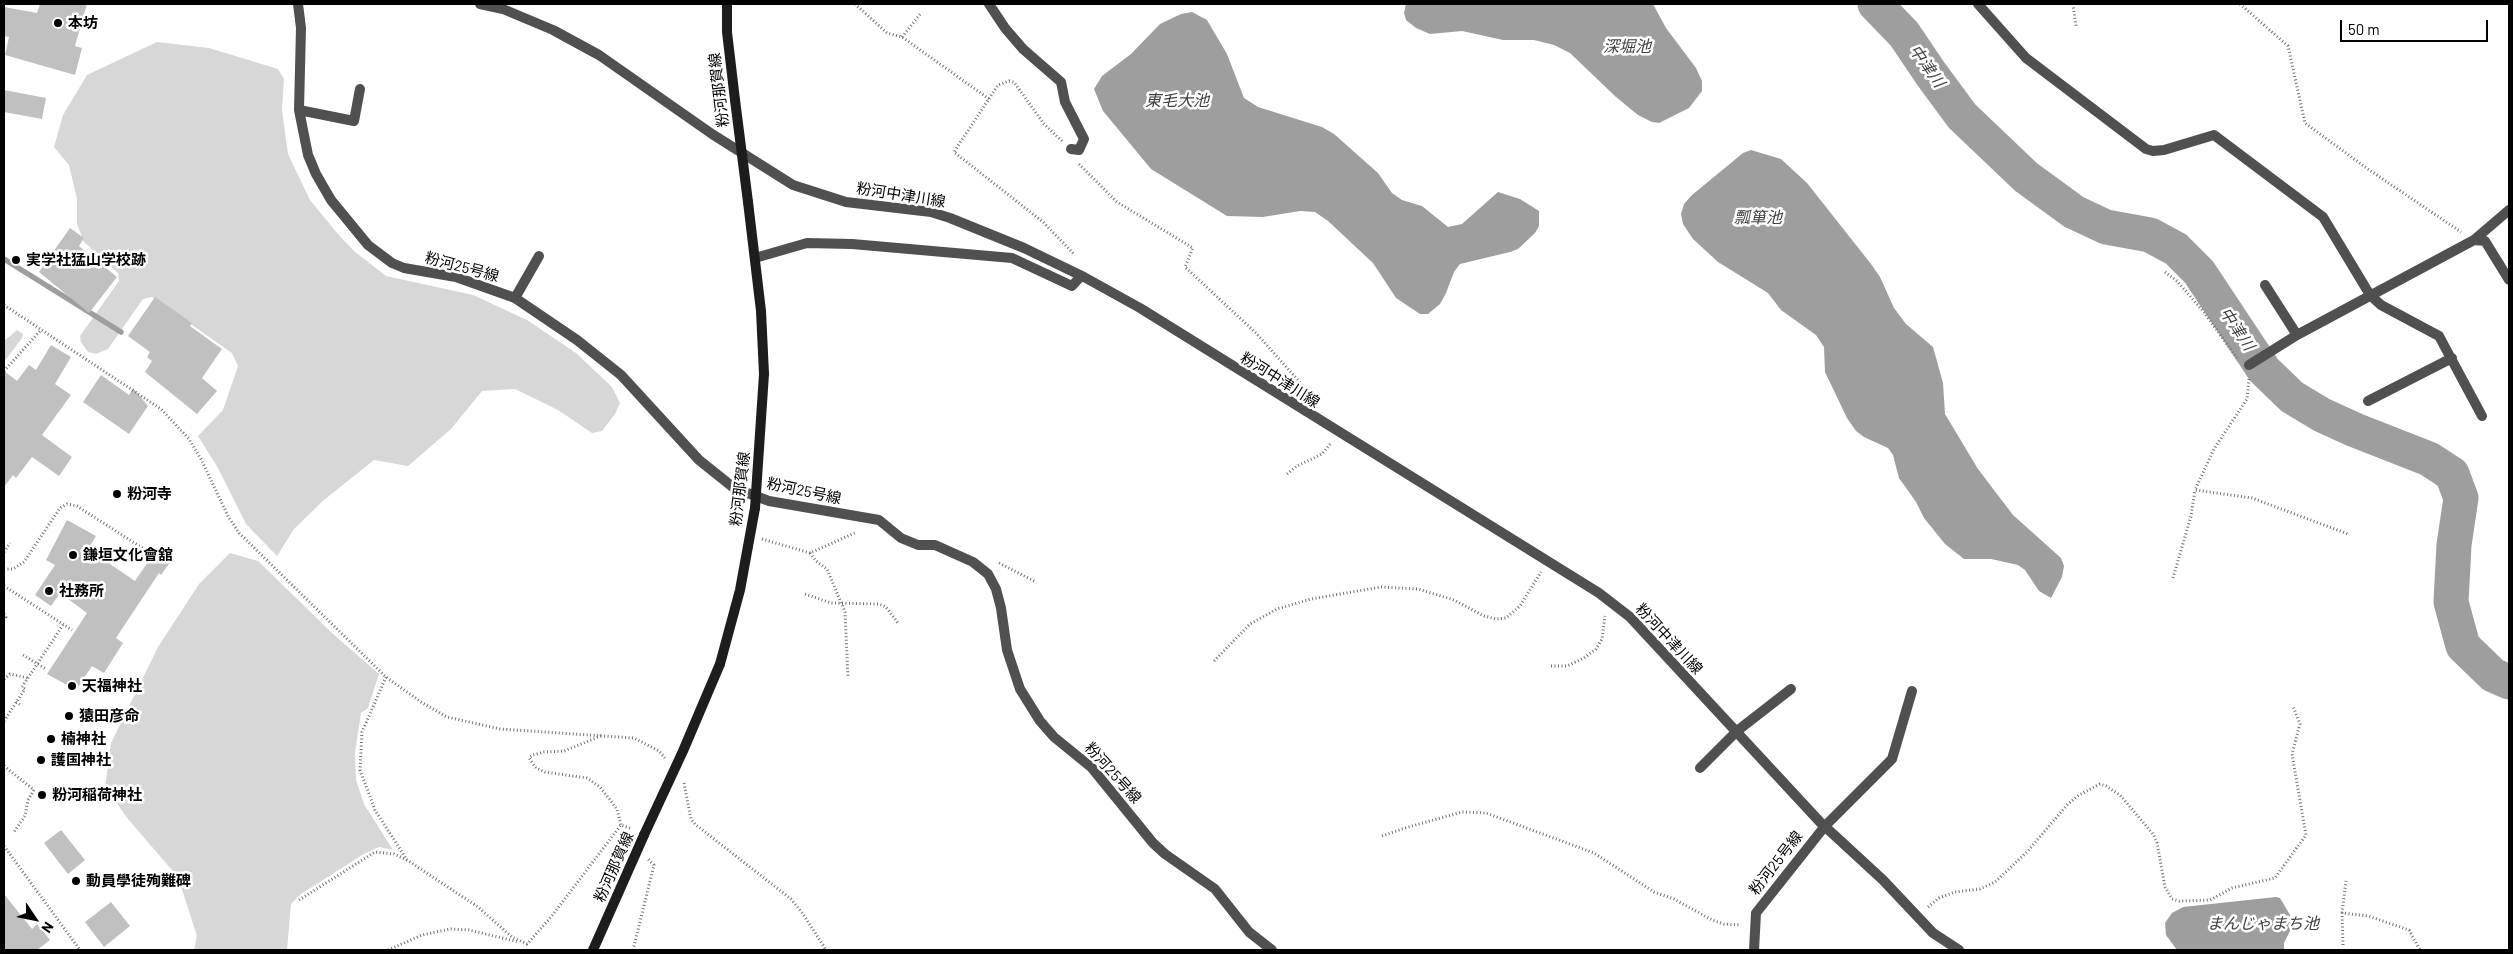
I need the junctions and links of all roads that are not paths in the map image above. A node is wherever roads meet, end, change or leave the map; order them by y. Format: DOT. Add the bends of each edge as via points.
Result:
graph roads {
  1 [pos="298,4"];
  2 [pos="480,4"];
  3 [pos="727,4"];
  4 [pos="988,4"];
  5 [pos="1978,4"];
  6 [pos="360,90"];
  7 [pos="299,110"];
  8 [pos="1071,149"];
  9 [pos="2509,210"];
  10 [pos="2474,240"];
  11 [pos="538,256"];
  12 [pos="755,258"];
  13 [pos="1081,276"];
  14 [pos="2509,280"];
  15 [pos="2265,285"];
  16 [pos="2370,295"];
  17 [pos="515,298"];
  18 [pos="2293,336"];
  19 [pos="2452,358"];
  20 [pos="2247,366"];
  21 [pos="2368,401"];
  22 [pos="2482,416"];
  23 [pos="1791,688"];
  24 [pos="1912,691"];
  25 [pos="1737,731"];
  26 [pos="1700,768"];
  27 [pos="1825,826"];
  28 [pos="592,950"];
  29 [pos="1272,950"];
  30 [pos="1754,950"];
  31 [pos="1960,950"];
  1 -- 7 [label="street, 粉河25号線" via="301,28"];
  2 -- 13 [label="street, 粉河中津川線" via="521,16 584,46 793,185 846,202 931,212 950,218 1024,248"];
  3 -- 12 [label="main road, 粉河那賀線, bridge" via="735,100"];
  4 -- 8 [label="street" via="1023,48 1061,82 1065,102 1084,139 1080,150"];
  5 -- 16 [label="street" via="2026,58 2146,149 2164,150 2214,135 2323,217"];
  6 -- 7 [label="street" via="354,121"];
  7 -- 17 [label="street, 粉河25号線" via="301,129 316,174 346,220 368,245 404,268 456,277"];
  9 -- 10 [label="street"];
  10 -- 14 [label="street" via="2484,242"];
  10 -- 16 [label="street"];
  11 -- 17 [label="street"];
  12 -- 13 [label="street" via="807,243 852,244 1012,258 1072,286"];
  12 -- 28 [label="main road, 粉河那賀線, bridge" via="764,374 755,508 740,590 720,664 684,751"];
  13 -- 25 [label="street, 粉河中津川線" via="1140,308 1599,593 1630,617"];
  15 -- 18 [label="street"];
  16 -- 18 [label="street"];
  16 -- 19 [label="street" via="2381,305 2439,336"];
  17 -- 29 [label="street, 粉河25号線" via="621,375 699,460 734,488 769,501 879,520 901,538 918,545 935,545 973,562 988,574 1001,608 1007,650 1020,689 1040,721 1092,768 1153,843 1215,889 1249,932"];
  18 -- 20 [label="street"];
  19 -- 21 [label="street"];
  19 -- 22 [label="street"];
  23 -- 25 [label="street"];
  24 -- 27 [label="street, 粉河25号線" via="1892,759"];
  25 -- 26 [label="street"];
  25 -- 27 [label="street, 粉河中津川線"];
  27 -- 30 [label="street, 粉河25号線" via="1756,913"];
  27 -- 31 [label="street, 粉河中津川線" via="1933,933"];
}
